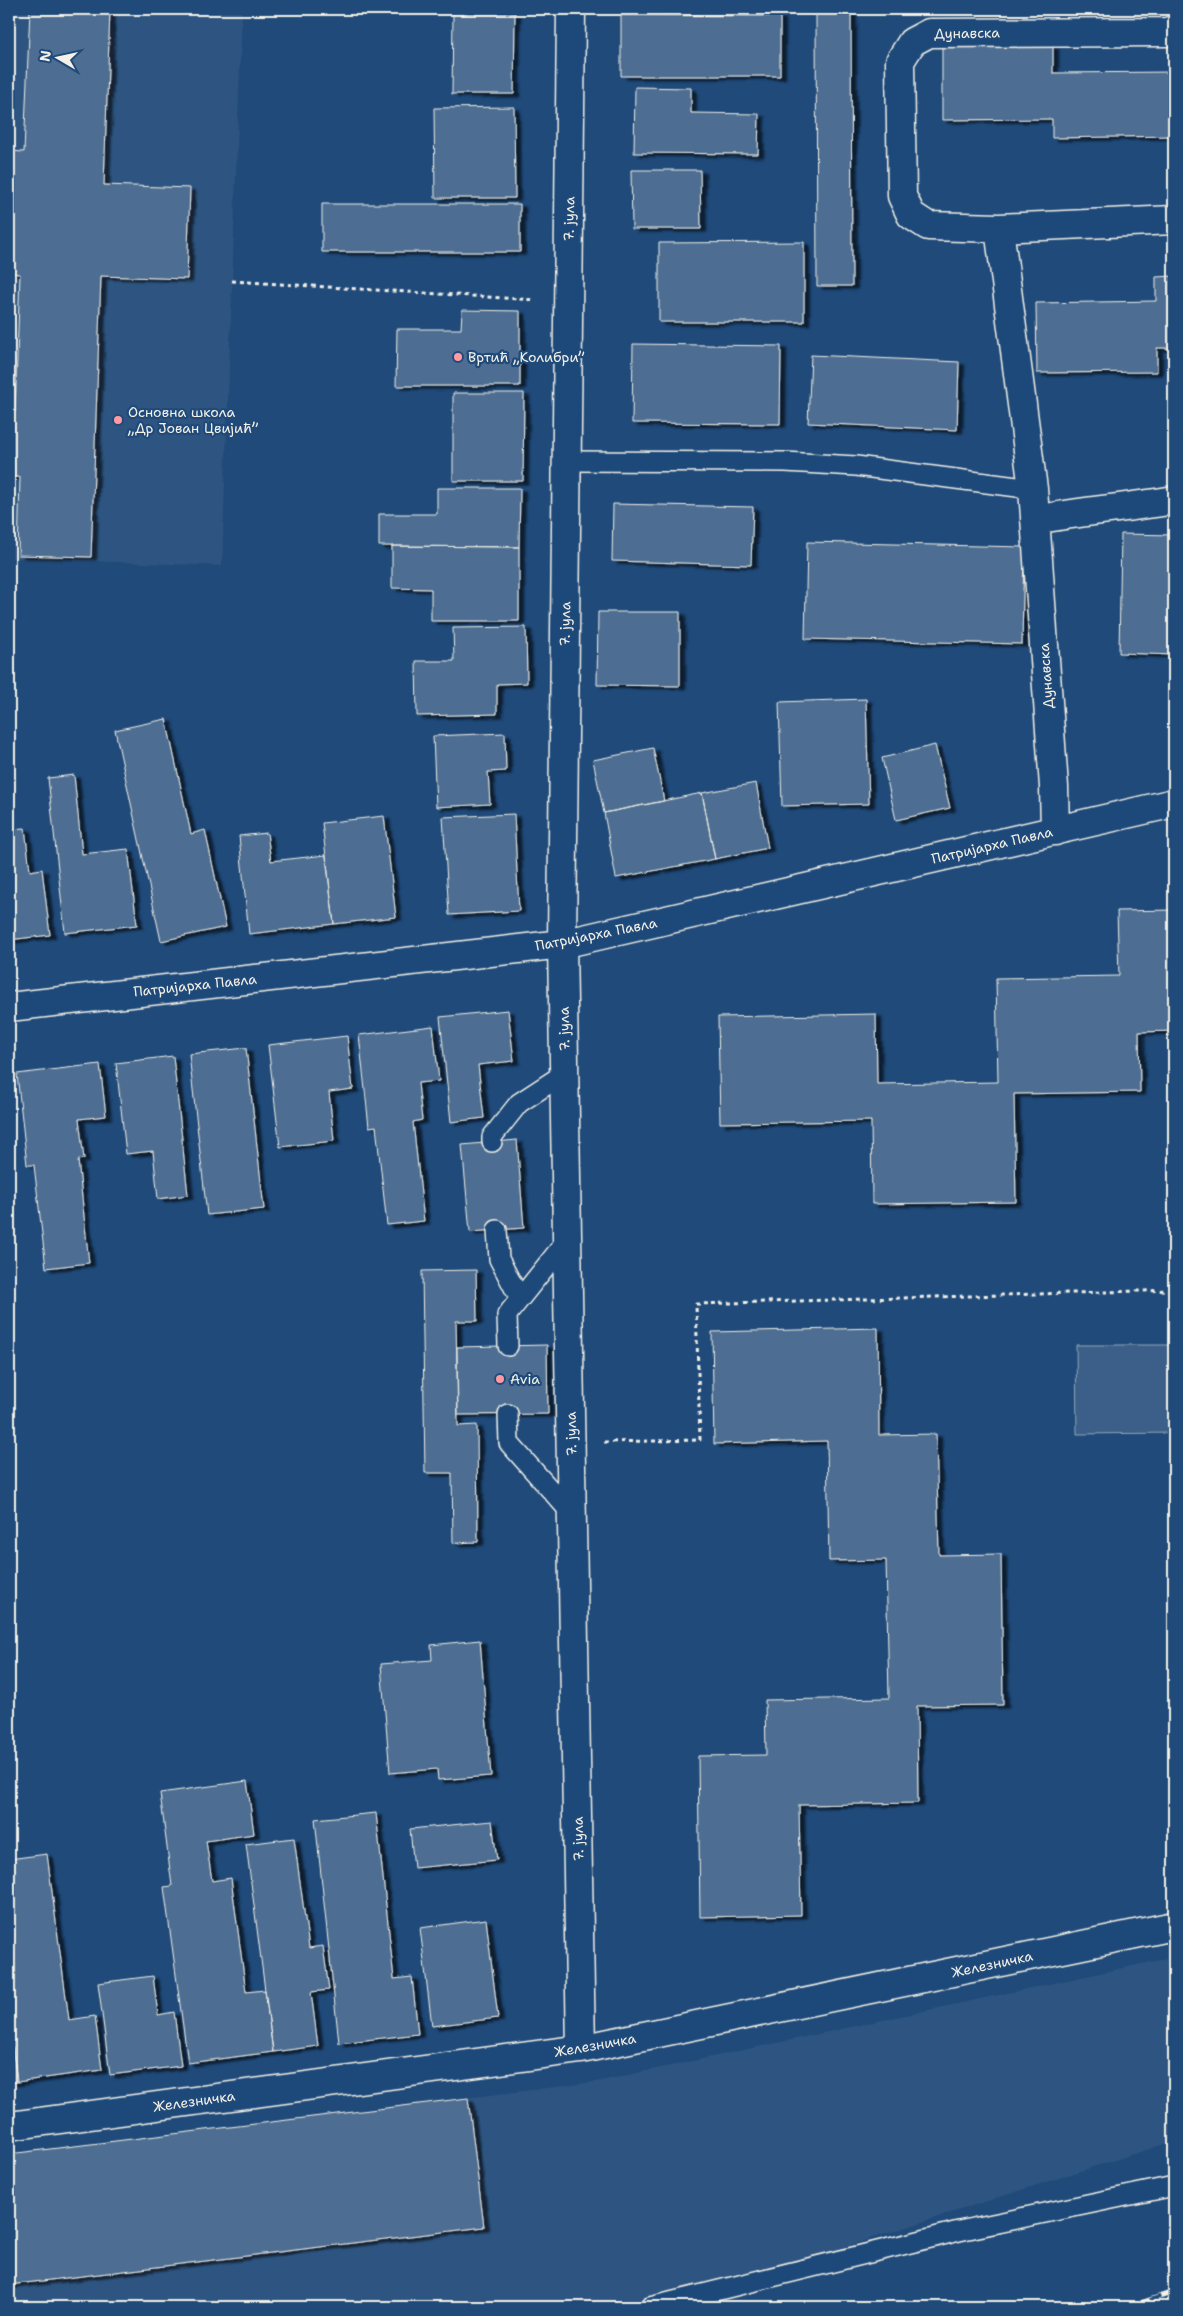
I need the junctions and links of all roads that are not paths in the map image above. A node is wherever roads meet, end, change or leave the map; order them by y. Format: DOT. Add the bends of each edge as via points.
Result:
graph roads {
  1 [pos="571,9"];
  2 [pos="1174,30"];
  3 [pos="1174,220"];
  4 [pos="999,228"];
  5 [pos="567,461"];
  6 [pos="1033,489"];
  7 [pos="1174,500"];
  8 [pos="1036,520"];
  9 [pos="1174,804"];
  10 [pos="1055,831"];
  11 [pos="562,944"];
  12 [pos="9,1006"];
  13 [pos="564,1073"];
  14 [pos="492,1142"];
  15 [pos="497,1230"];
  16 [pos="567,1240"];
  17 [pos="520,1299"];
  18 [pos="508,1346"];
  19 [pos="508,1414"];
  20 [pos="572,1514"];
  21 [pos="1174,1926"];
  22 [pos="581,2050"];
  23 [pos="9,2126"];
  24 [pos="1174,2186"];
  25 [pos="650,2307"];
  1 -- 5 [label="street, 7. јула"];
  2 -- 4 [label="street, Дунавска" via="930,33 912,42 900,61 902,196 911,215 928,226"];
  3 -- 4 [label="street, Дунавска"];
  4 -- 6 [label="street, Дунавска"];
  5 -- 6 [label="lane" via="785,462 856,466"];
  5 -- 11 [label="street, 7. јула"];
  6 -- 8 [label="street, Дунавска"];
  7 -- 8 [label="street"];
  8 -- 10 [label="street, Дунавска"];
  9 -- 10 [label="street, Патријарха Павла"];
  10 -- 11 [label="street, Патријарха Павла"];
  11 -- 12 [label="street, Патријарха Павла"];
  11 -- 13 [label="street, 7. јула"];
  13 -- 14 [label="lane" via="519,1104 492,1137"];
  13 -- 16 [label="street, 7. јула"];
  15 -- 17 [label="lane" via="499,1259"];
  16 -- 17 [label="lane"];
  16 -- 20 [label="street, 7. јула"];
  17 -- 18 [label="lane" via="507,1315"];
  19 -- 20 [label="lane" via="508,1443"];
  20 -- 22 [label="street, 7. јула"];
  21 -- 22 [label="street, Железничка"];
  22 -- 23 [label="street, Железничка"];
  24 -- 25 [label="lane" via="959,2231"];
}
